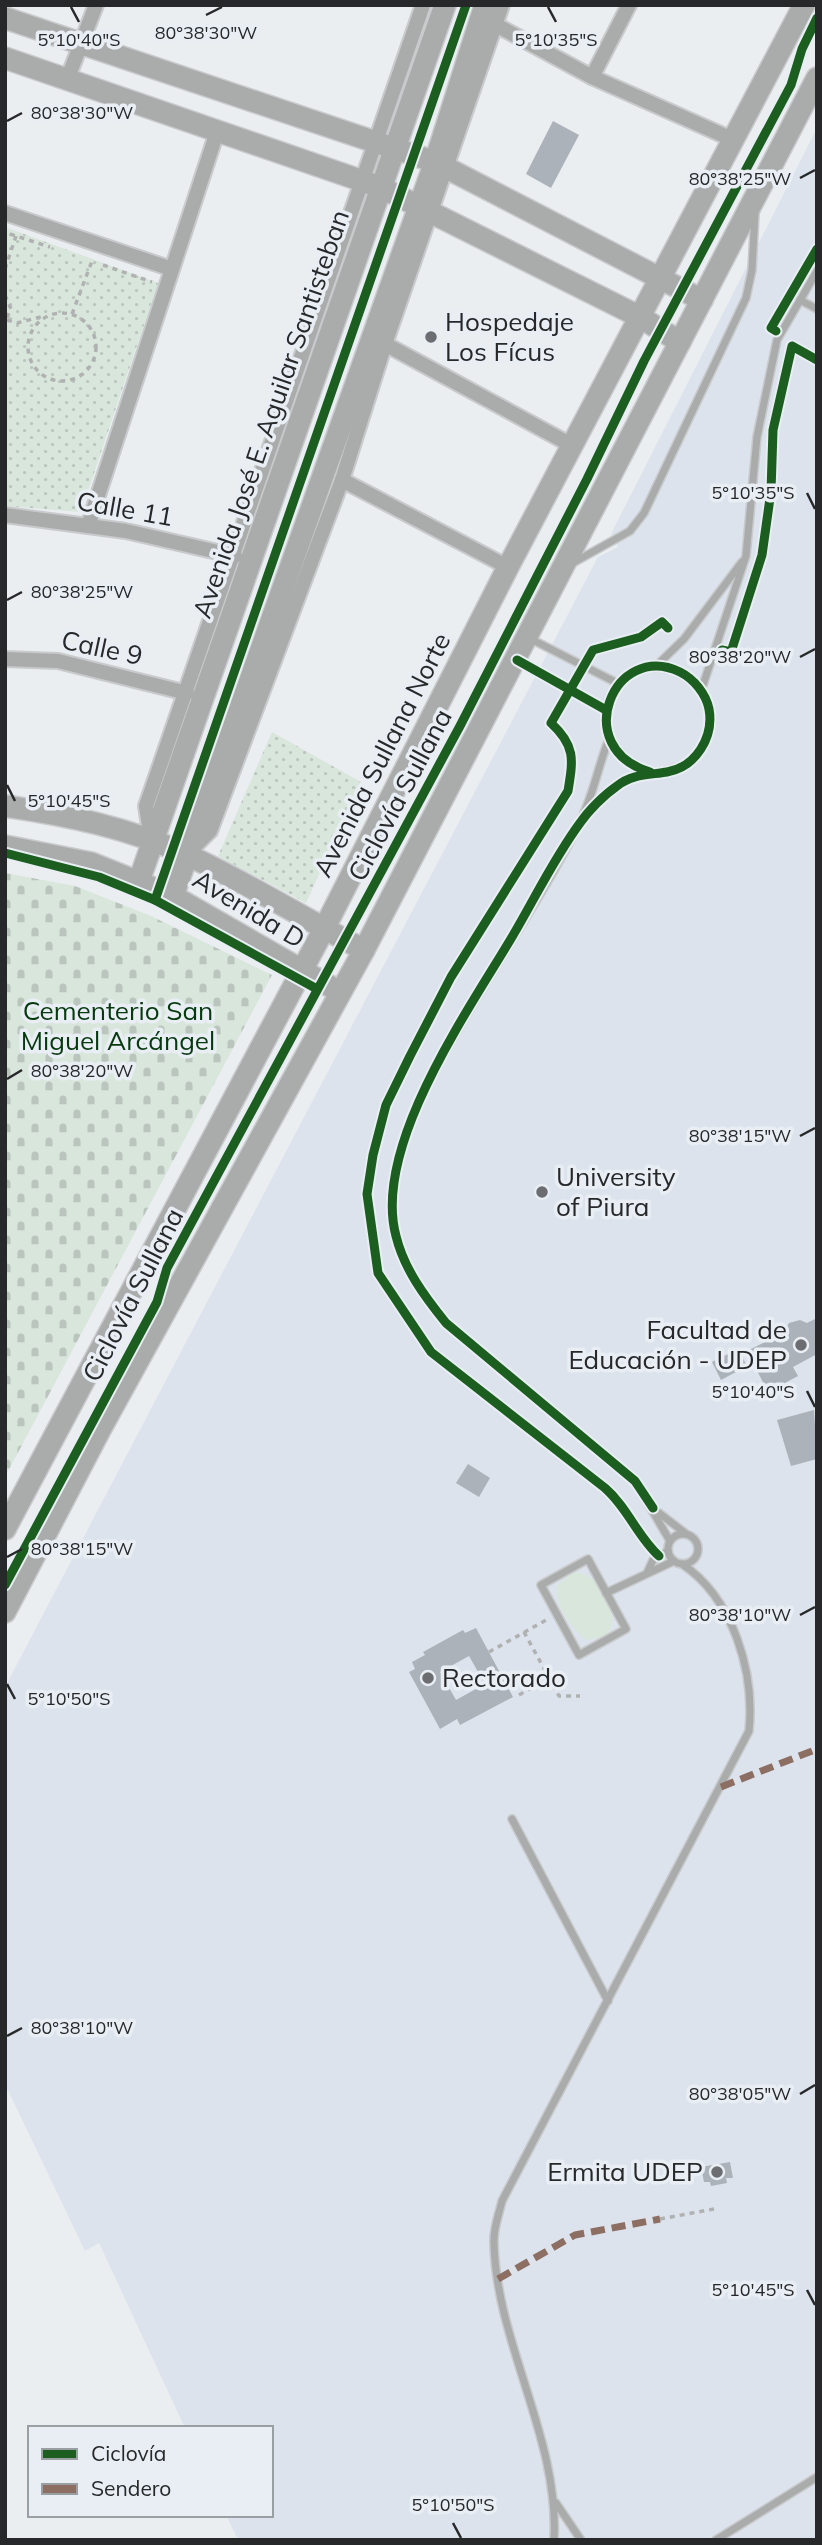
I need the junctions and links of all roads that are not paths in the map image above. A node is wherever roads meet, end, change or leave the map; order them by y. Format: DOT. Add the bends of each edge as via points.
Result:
graph roads {
  1 [pos="96,5"];
  2 [pos="423,5"];
  3 [pos="445,5"];
  4 [pos="485,5"];
  5 [pos="502,5"];
  6 [pos="629,5"];
  7 [pos="804,5"];
  8 [pos="5,18"];
  9 [pos="496,24"];
  10 [pos="82,44"];
  11 [pos="5,58"];
  12 [pos="592,77"];
  13 [pos="817,78"];
  14 [pos="67,80"];
  15 [pos="217,132"];
  16 [pos="734,141"];
  17 [pos="386,144"];
  18 [pos="440,165"];
  19 [pos="372,184"];
  20 [pos="756,195"];
  21 [pos="425,207"];
  22 [pos="5,213"];
  23 [pos="172,269"];
  24 [pos="817,271"];
  25 [pos="661,277"];
  26 [pos="702,300"];
  27 [pos="800,300"];
  28 [pos="817,309"];
  29 [pos="640,317"];
  30 [pos="680,342"];
  31 [pos="385,344"];
  32 [pos="573,446"];
  33 [pos="342,480"];
  34 [pos="5,515"];
  35 [pos="88,526"];
  36 [pos="235,556"];
  37 [pos="746,556"];
  38 [pos="508,567"];
  39 [pos="564,568"];
  40 [pos="528,638"];
  41 [pos="5,659"];
  42 [pos="517,660"];
  43 [pos="654,668"];
  44 [pos="619,684"];
  45 [pos="701,691"];
  46 [pos="187,693"];
  47 [pos="606,710"];
  48 [pos="609,739"];
  49 [pos="650,772"];
  50 [pos="5,806"];
  51 [pos="580,823"];
  52 [pos="151,841"];
  53 [pos="5,846"];
  54 [pos="187,855"];
  55 [pos="139,881"];
  56 [pos="173,896"];
  57 [pos="324,929"];
  58 [pos="364,950"];
  59 [pos="300,972"];
  60 [pos="340,992"];
  61 [pos="653,1508"];
  62 [pos="5,1529"];
  63 [pos="689,1535"];
  64 [pos="670,1541"];
  65 [pos="668,1551"];
  66 [pos="697,1551"];
  67 [pos="678,1563"];
  68 [pos="649,1571"];
  69 [pos="700,1581"];
  70 [pos="606,1592"];
  71 [pos="5,1612"];
  72 [pos="512,1819"];
  73 [pos="608,2001"];
  74 [pos="817,2477"];
  75 [pos="555,2500"];
  76 [pos="554,2540"];
  77 [pos="581,2540"];
  78 [pos="716,2540"];
  1 -- 10 [label="street"];
  2 -- 17 [label="street, Avenida José E. Aguilar Santisteban"];
  3 -- 17 [label="main road, Avenida José E. Aguilar Santisteban"];
  4 -- 18 [label="main road"];
  5 -- 9 [label="street"];
  6 -- 12 [label="street"];
  7 -- 16 [label="main road, Avenida Sullana Norte"];
  8 -- 10 [label="main road"];
  9 -- 12 [label="street"];
  9 -- 18 [label="street"];
  10 -- 14 [label="street"];
  10 -- 17 [label="main road"];
  11 -- 14 [label="main road"];
  12 -- 16 [label="street"];
  13 -- 20 [label="main road"];
  14 -- 15 [label="main road"];
  15 -- 19 [label="main road"];
  15 -- 23 [label="street"];
  16 -- 25 [label="main road, Avenida Sullana Norte"];
  17 -- 18 [label="main road"];
  17 -- 19 [label="main road, Avenida José E. Aguilar Santisteban"];
  18 -- 21 [label="main road"];
  18 -- 25 [label="main road"];
  19 -- 21 [label="main road"];
  19 -- 36 [label="street, Avenida José E. Aguilar Santisteban"];
  19 -- 52 [label="main road, Avenida José E. Aguilar Santisteban"];
  20 -- 26 [label="main road"];
  20 -- 39 [label="lane" via="746,298 644,513 630,531"];
  21 -- 29 [label="main road"];
  21 -- 31 [label="street"];
  21 -- 54 [label="main road"];
  22 -- 23 [label="street"];
  23 -- 35 [label="street"];
  24 -- 27 [label="lane"];
  25 -- 26 [label="main road"];
  25 -- 29 [label="main road, Avenida Sullana Norte"];
  26 -- 30 [label="main road"];
  27 -- 28 [label="lane"];
  27 -- 37 [label="lane" via="777,340 767,382"];
  29 -- 30 [label="main road"];
  29 -- 32 [label="main road, Avenida Sullana Norte"];
  30 -- 39 [label="main road"];
  31 -- 32 [label="street"];
  31 -- 33 [label="street"];
  32 -- 38 [label="main road, Avenida Sullana Norte"];
  33 -- 38 [label="street"];
  33 -- 54 [label="street" via="210,831"];
  34 -- 35 [label="street, Calle 11"];
  35 -- 36 [label="street, Calle 11"];
  36 -- 46 [label="street, Avenida José E. Aguilar Santisteban"];
  37 -- 43 [label="lane" via="700,620"];
  37 -- 45 [label="lane"];
  38 -- 57 [label="main road, Avenida Sullana Norte"];
  39 -- 40 [label="main road"];
  40 -- 42 [label="main road"];
  40 -- 44 [label="lane"];
  41 -- 46 [label="street, Calle 9" via="58,661"];
  42 -- 47 [label="lane"];
  42 -- 58 [label="main road"];
  43 -- 44 [label="lane"];
  43 -- 45 [label="lane" via="681,673"];
  44 -- 47 [label="lane"];
  45 -- 49 [label="lane" via="710,717 703,746 681,768"];
  46 -- 52 [label="street, Avenida José E. Aguilar Santisteban" via="146,806"];
  47 -- 48 [label="lane"];
  48 -- 49 [label="lane" via="625,761"];
  48 -- 51 [label="lane"];
  49 -- 51 [label="lane" via="618,785"];
  50 -- 52 [label="main road, Avenida D" via="52,813"];
  51 -- 61 [label="lane" via="421,1094 396,1168 392,1205 396,1236 424,1297 446,1323 635,1480"];
  52 -- 54 [label="main road, Avenida D"];
  52 -- 55 [label="main road, Avenida José E. Aguilar Santisteban"];
  53 -- 55 [label="main road, Avenida D" via="91,863"];
  54 -- 56 [label="main road"];
  54 -- 57 [label="main road, Avenida D"];
  55 -- 56 [label="main road, Avenida D"];
  56 -- 59 [label="main road, Avenida D"];
  57 -- 58 [label="main road, Avenida D"];
  57 -- 59 [label="main road, Avenida Sullana Norte"];
  58 -- 60 [label="main road"];
  59 -- 60 [label="main road, Avenida D"];
  59 -- 62 [label="main road, Avenida Sullana Norte"];
  60 -- 71 [label="main road"];
  61 -- 63 [label="lane"];
  61 -- 64 [label="lane"];
  63 -- 64 [label="lane"];
  63 -- 66 [label="lane"];
  64 -- 65 [label="lane"];
  65 -- 67 [label="lane"];
  65 -- 68 [label="lane" via="653,1560"];
  66 -- 67 [label="lane" via="692,1560"];
  66 -- 69 [label="lane"];
  67 -- 68 [label="lane"];
  67 -- 69 [label="lane"];
  68 -- 70 [label="lane"];
  69 -- 73 [label="lane" via="725,1608 731,1623 746,1674 749,1731"];
  70 -- 70 [label="lane" via="588,1559 541,1585 579,1655 626,1629"];
  72 -- 73 [label="lane"];
  73 -- 75 [label="lane" via="502,2201 494,2240 498,2279"];
  74 -- 78 [label="lane"];
  75 -- 76 [label="lane"];
  75 -- 77 [label="lane"];
}
